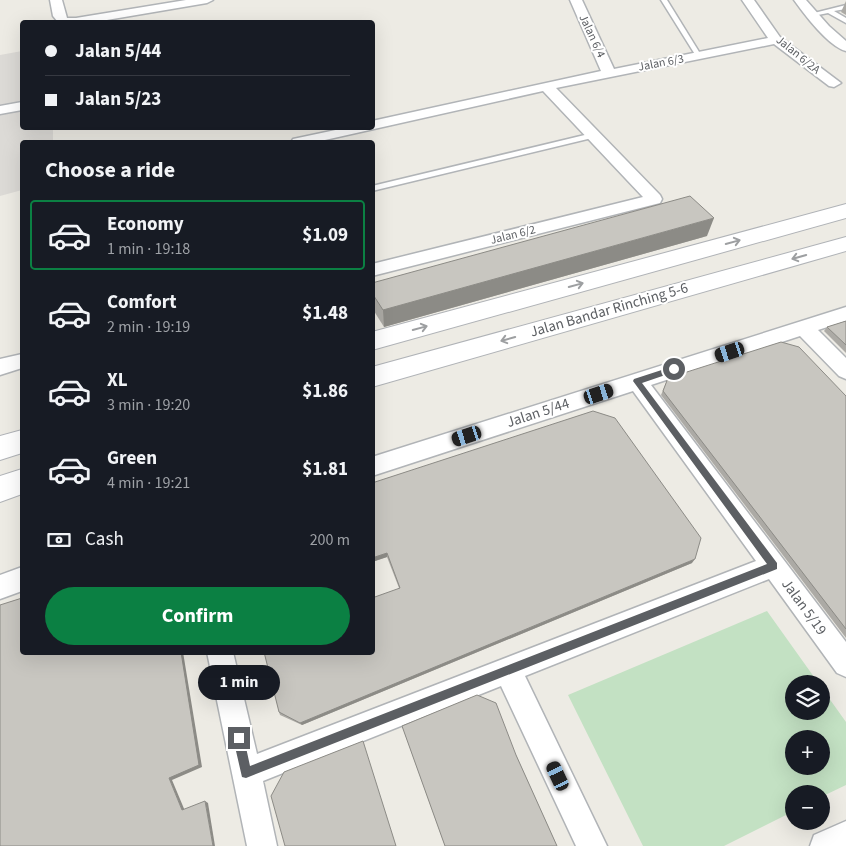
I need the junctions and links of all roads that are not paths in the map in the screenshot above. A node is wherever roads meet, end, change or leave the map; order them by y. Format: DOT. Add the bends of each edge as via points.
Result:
graph roads {
  1 [pos="56,0"];
  2 [pos="207,0"];
  3 [pos="576,0"];
  4 [pos="664,0"];
  5 [pos="748,0"];
  6 [pos="800,0"];
  7 [pos="188,2"];
  8 [pos="846,8"];
  9 [pos="831,12"];
  10 [pos="813,14"];
  11 [pos="62,20"];
  12 [pos="87,20"];
  13 [pos="846,21"];
  14 [pos="776,40"];
  15 [pos="846,47"];
  16 [pos="698,55"];
  17 [pos="609,73"];
  18 [pos="834,84"];
  19 [pos="546,86"];
  20 [pos="20,106"];
  21 [pos="0,110"];
  22 [pos="375,124"];
  23 [pos="354,130"];
  24 [pos="592,135"];
  25 [pos="307,140"];
  26 [pos="375,188"];
  27 [pos="846,210"];
  28 [pos="846,244"];
  29 [pos="375,269"];
  30 [pos="846,314"];
  31 [pos="804,328"];
  32 [pos="375,339"];
  33 [pos="20,362"];
  34 [pos="0,367"];
  35 [pos="380,371"];
  36 [pos="846,371"];
  37 [pos="637,381"];
  38 [pos="20,443"];
  39 [pos="0,448"];
  40 [pos="375,466"];
  41 [pos="20,483"];
  42 [pos="0,489"];
  43 [pos="773,566"];
  44 [pos="20,580"];
  45 [pos="0,587"];
  46 [pos="221,655"];
  47 [pos="846,664"];
  48 [pos="508,670"];
  49 [pos="246,773"];
  50 [pos="846,836"];
  51 [pos="262,846"];
  52 [pos="592,846"];
  53 [pos="825,846"];
  1 -- 11 [label="street"];
  2 -- 7 [label="street"];
  3 -- 17 [label="street, Jalan 6/4"];
  4 -- 16 [label="lane"];
  5 -- 14 [label="street, Jalan 6/2A"];
  6 -- 10 [label="street"];
  7 -- 12 [label="street"];
  8 -- 9 [label="lane"];
  9 -- 10 [label="lane"];
  9 -- 13 [label="lane"];
  10 -- 15 [label="street"];
  14 -- 16 [label="street, Jalan 6/3"];
  14 -- 18 [label="street, Jalan 6/2A"];
  16 -- 17 [label="street, Jalan 6/3"];
  17 -- 19 [label="street, Jalan 6/3"];
  19 -- 22 [label="street, Jalan 6/3"];
  19 -- 24 [label="street"];
  20 -- 21 [label="street"];
  23 -- 25 [label="street"];
  24 -- 26 [label="lane"];
  24 -- 29 [label="street, Jalan 6/2" via="654,199"];
  32 -- 27 [label="street, one-way"];
  28 -- 35 [label="street, Jalan Bandar Rinching 5-6, one-way"];
  30 -- 31 [label="street, Jalan 5/44"];
  31 -- 36 [label="street"];
  31 -- 37 [label="street, Jalan 5/44"];
  33 -- 34 [label="street"];
  37 -- 40 [label="street, Jalan 5/44"];
  37 -- 43 [label="street, Jalan 5/19"];
  38 -- 39 [label="street"];
  41 -- 42 [label="street"];
  43 -- 47 [label="street, Jalan 5/19"];
  43 -- 48 [label="street"];
  44 -- 45 [label="street"];
  46 -- 49 [label="street"];
  48 -- 49 [label="street"];
  48 -- 52 [label="street"];
  49 -- 51 [label="street"];
  50 -- 53 [label="street"];
}
